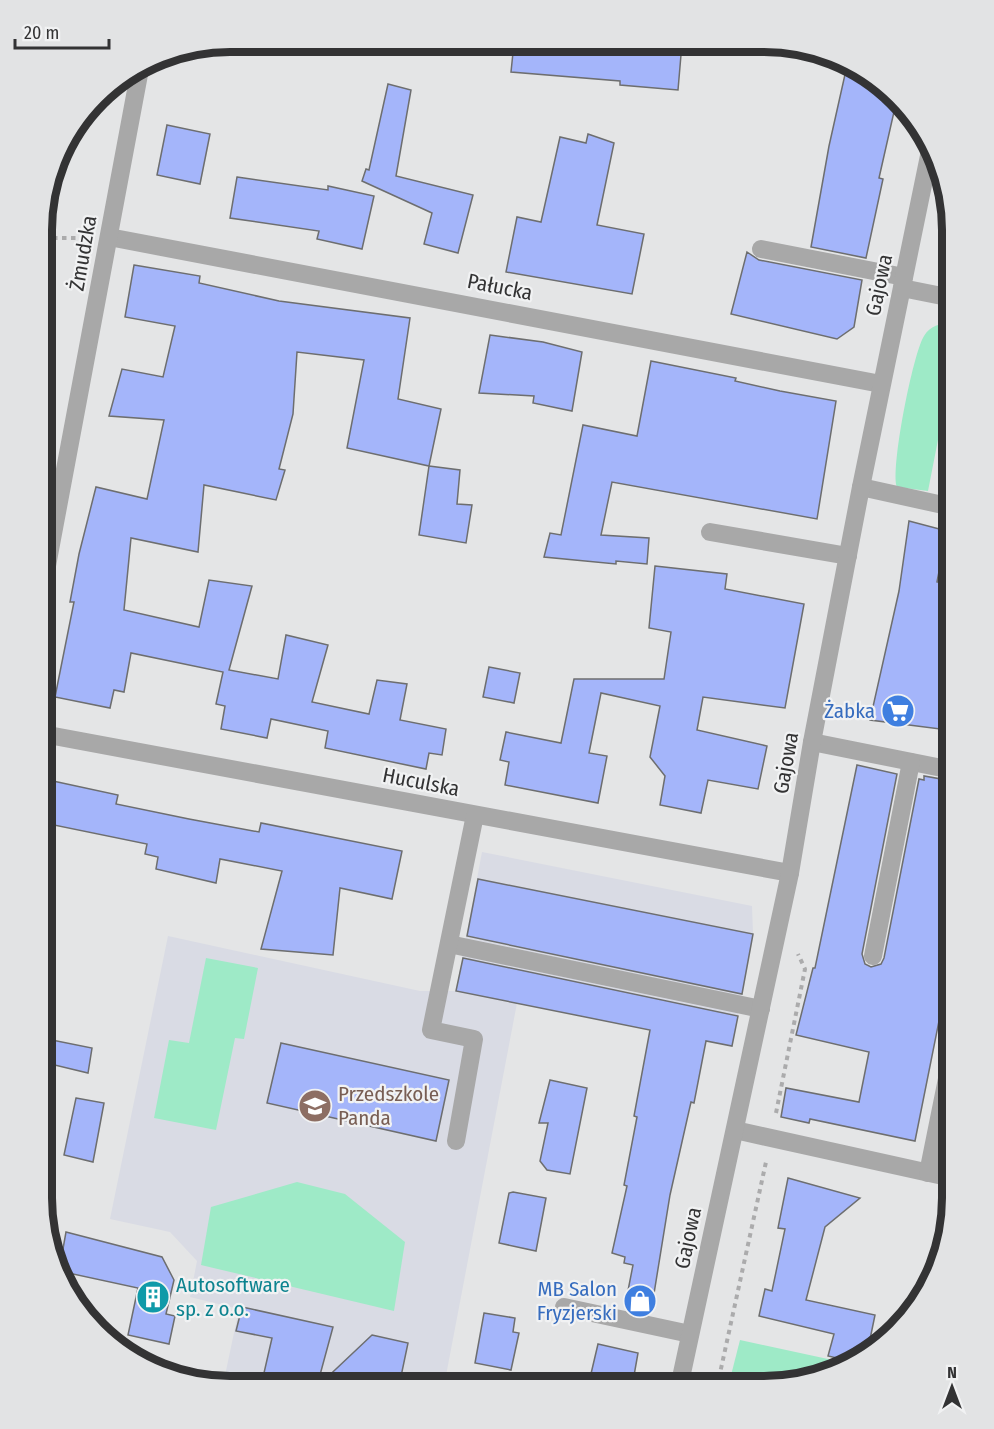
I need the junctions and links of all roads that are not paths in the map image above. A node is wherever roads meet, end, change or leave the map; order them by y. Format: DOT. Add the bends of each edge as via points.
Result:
graph roads {
  1 [pos="138,78"];
  2 [pos="928,164"];
  3 [pos="109,237"];
  4 [pos="761,249"];
  5 [pos="903,283"];
  6 [pos="942,295"];
  7 [pos="882,384"];
  8 [pos="861,487"];
  9 [pos="942,505"];
  10 [pos="710,532"];
  11 [pos="53,534"];
  12 [pos="848,556"];
  13 [pos="53,736"];
  14 [pos="812,742"];
  15 [pos="911,762"];
  16 [pos="941,768"];
  17 [pos="475,815"];
  18 [pos="790,873"];
  19 [pos="449,944"];
  20 [pos="873,956"];
  21 [pos="761,1009"];
  22 [pos="941,1108"];
  23 [pos="735,1130"];
  24 [pos="456,1141"];
  25 [pos="928,1173"];
  26 [pos="941,1176"];
  27 [pos="564,1307"];
  28 [pos="690,1334"];
  29 [pos="681,1376"];
  1 -- 3 [label="street, Żmudzka"];
  2 -- 5 [label="street, Gajowa"];
  3 -- 7 [label="street, Pałucka"];
  3 -- 11 [label="street, Żmudzka"];
  4 -- 5 [label="street"];
  5 -- 6 [label="street"];
  5 -- 7 [label="street, Gajowa"];
  7 -- 8 [label="street, Gajowa"];
  8 -- 9 [label="street"];
  8 -- 12 [label="street, Gajowa"];
  10 -- 12 [label="street"];
  12 -- 14 [label="street, Gajowa"];
  13 -- 17 [label="street, Huculska"];
  14 -- 15 [label="street"];
  14 -- 18 [label="street, Gajowa"];
  15 -- 16 [label="street"];
  15 -- 20 [label="street"];
  17 -- 18 [label="street, Huculska"];
  17 -- 19 [label="street"];
  18 -- 21 [label="street, Gajowa"];
  19 -- 21 [label="street"];
  19 -- 24 [label="street" via="431,1030 474,1039"];
  21 -- 23 [label="street, Gajowa"];
  22 -- 25 [label="street"];
  23 -- 25 [label="street"];
  23 -- 28 [label="street, Gajowa"];
  25 -- 26 [label="street"];
  27 -- 28 [label="street"];
  28 -- 29 [label="street, Gajowa"];
}
